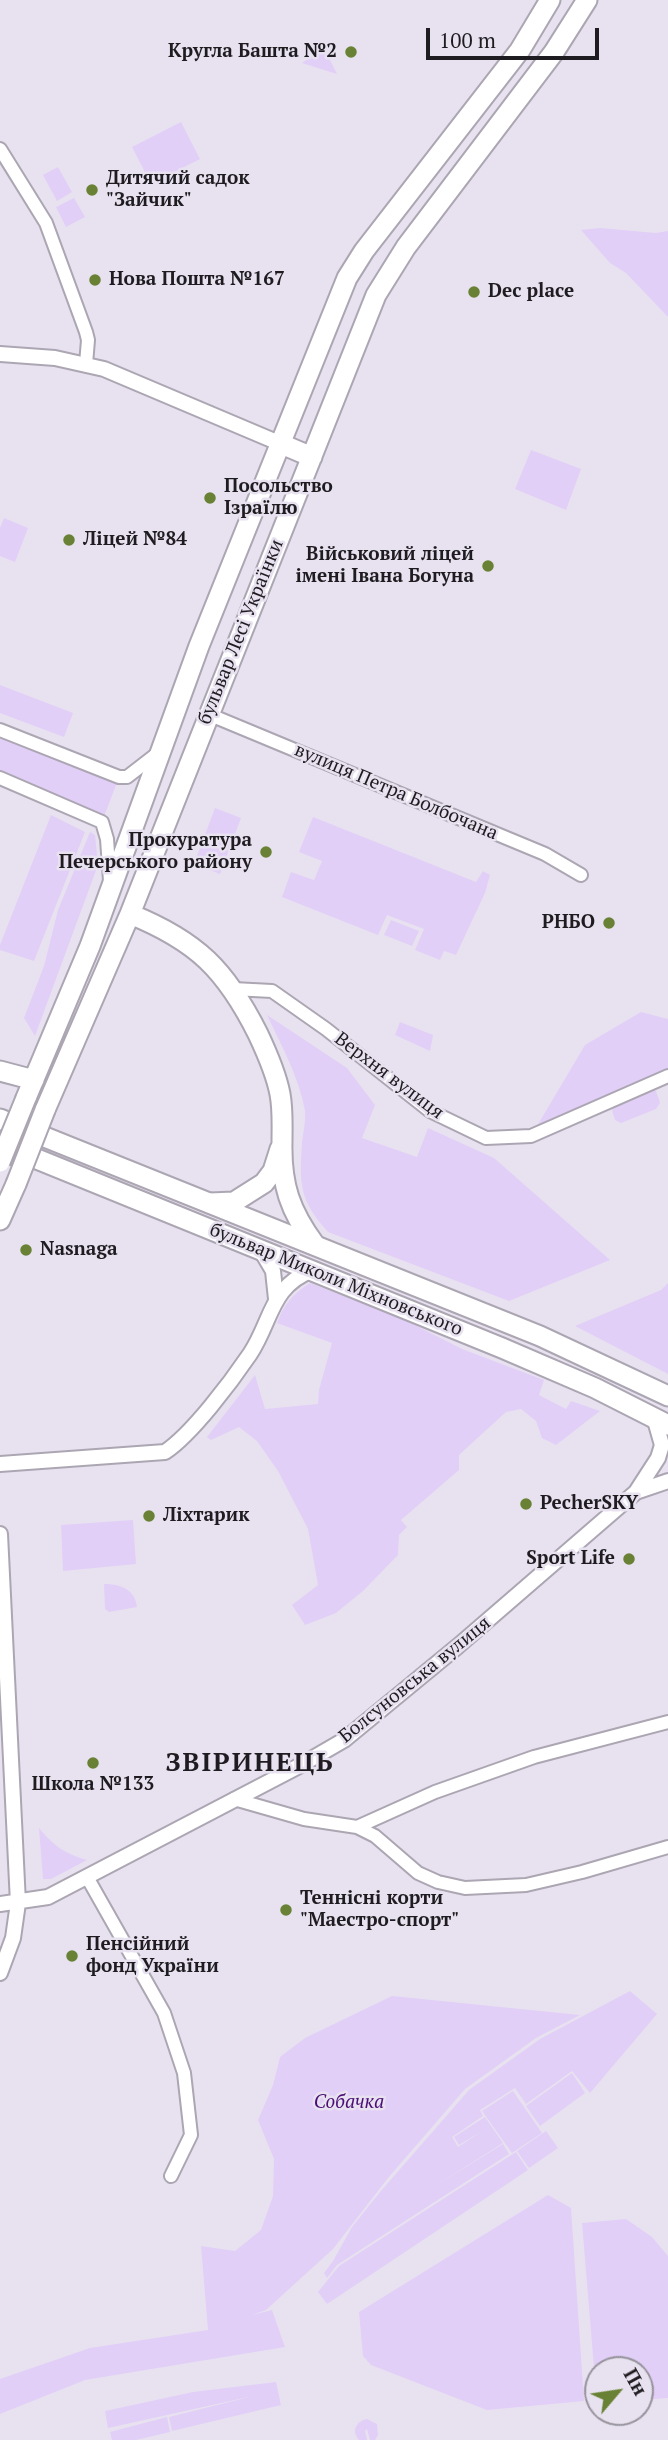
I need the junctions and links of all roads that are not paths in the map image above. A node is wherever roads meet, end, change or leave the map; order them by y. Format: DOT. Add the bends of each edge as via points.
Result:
graph roads {
  1 [pos="550,0"];
  2 [pos="587,0"];
  3 [pos="0,149"];
  4 [pos="0,354"];
  5 [pos="86,364"];
  6 [pos="279,443"];
  7 [pos="312,457"];
  8 [pos="208,714"];
  9 [pos="0,730"];
  10 [pos="161,751"];
  11 [pos="0,778"];
  12 [pos="582,875"];
  13 [pos="111,891"];
  14 [pos="130,914"];
  15 [pos="233,989"];
  16 [pos="47,1045"];
  17 [pos="68,1054"];
  18 [pos="0,1071"];
  19 [pos="668,1076"];
  20 [pos="30,1089"];
  21 [pos="0,1119"];
  22 [pos="0,1144"];
  23 [pos="281,1145"];
  24 [pos="0,1162"];
  25 [pos="210,1203"];
  26 [pos="0,1220"];
  27 [pos="315,1245"];
  28 [pos="260,1249"];
  29 [pos="313,1270"];
  30 [pos="276,1299"];
  31 [pos="668,1396"];
  32 [pos="661,1421"];
  33 [pos="0,1464"];
  34 [pos="668,1481"];
  35 [pos="636,1492"];
  36 [pos="0,1534"];
  37 [pos="668,1722"];
  38 [pos="234,1800"];
  39 [pos="357,1827"];
  40 [pos="668,1847"];
  41 [pos="87,1877"];
  42 [pos="0,1903"];
  43 [pos="18,1903"];
  44 [pos="0,1973"];
  45 [pos="171,2176"];
  1 -- 6 [label="main road, бульвар Лесі Українки" via="520,50 347,278"];
  2 -- 7 [label="main road, бульвар Лесі Українки" via="384,279"];
  3 -- 5 [label="street" via="51,235 86,332"];
  4 -- 5 [label="street"];
  5 -- 6 [label="street"];
  6 -- 7 [label="main road"];
  6 -- 10 [label="main road, бульвар Лесі Українки"];
  7 -- 8 [label="main road, бульвар Лесі Українки"];
  8 -- 12 [label="street, вулиця Петра Болбочана" via="545,854"];
  8 -- 14 [label="main road, бульвар Лесі Українки"];
  9 -- 10 [label="street" via="119,777 127,777"];
  10 -- 13 [label="main road, бульвар Лесі Українки"];
  11 -- 13 [label="street" via="102,822"];
  13 -- 16 [label="main road, бульвар Лесі Українки"];
  14 -- 15 [label="main road" via="190,946 212,963"];
  14 -- 17 [label="main road, бульвар Лесі Українки"];
  15 -- 19 [label="street, Верхня вулиця" via="272,991 430,1111 486,1138 531,1136"];
  15 -- 23 [label="main road" via="266,1052 280,1093"];
  16 -- 17 [label="main road" via="59,1056"];
  16 -- 20 [label="main road, бульвар Лесі Українки"];
  17 -- 26 [label="main road, бульвар Лесі Українки, bridge"];
  18 -- 20 [label="main road"];
  20 -- 24 [label="main road, бульвар Лесі Українки, bridge"];
  21 -- 25 [label="main road, бульвар Миколи Міхновського"];
  22 -- 28 [label="main road, бульвар Миколи Міхновського"];
  23 -- 25 [label="main road" via="264,1183 234,1202"];
  23 -- 27 [label="main road" via="292,1210"];
  25 -- 27 [label="main road, бульвар Миколи Міхновського"];
  27 -- 31 [label="main road, бульвар Миколи Міхновського" via="540,1336"];
  28 -- 29 [label="main road, бульвар Миколи Міхновського"];
  28 -- 30 [label="street" via="273,1271"];
  29 -- 30 [label="street" via="292,1281"];
  29 -- 32 [label="main road, бульвар Миколи Міхновського" via="549,1368"];
  30 -- 33 [label="street" via="251,1353 188,1432 165,1452"];
  32 -- 35 [label="street, Болсуновська вулиця" via="659,1458"];
  34 -- 35 [label="street, Болсуновська вулиця"];
  35 -- 38 [label="street, Болсуновська вулиця" via="344,1740"];
  36 -- 43 [label="street"];
  37 -- 39 [label="street" via="534,1757 435,1792"];
  38 -- 39 [label="street" via="304,1819"];
  38 -- 41 [label="street, Болсуновська вулиця"];
  39 -- 40 [label="street" via="418,1872 465,1888 526,1885"];
  41 -- 43 [label="street, Болсуновська вулиця" via="48,1897"];
  41 -- 45 [label="street" via="164,2013 184,2073 191,2135"];
  42 -- 43 [label="street, Болсуновська вулиця"];
  43 -- 44 [label="street" via="13,1938"];
}
